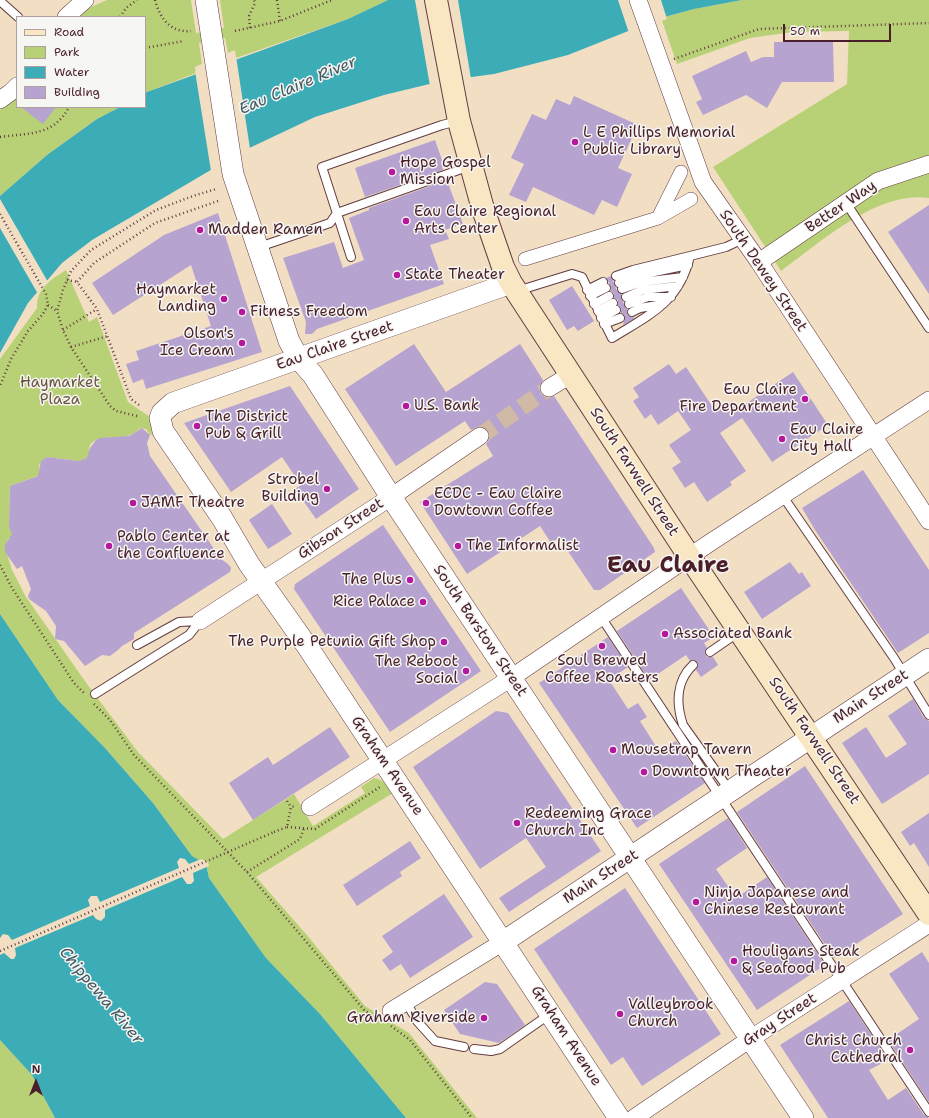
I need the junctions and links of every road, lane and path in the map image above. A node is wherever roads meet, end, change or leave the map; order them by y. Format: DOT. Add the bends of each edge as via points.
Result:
graph roads {
  1 [pos="85,0"];
  2 [pos="137,0"];
  3 [pos="155,0"];
  4 [pos="206,0"];
  5 [pos="254,0"];
  6 [pos="277,0"];
  7 [pos="332,0"];
  8 [pos="436,0"];
  9 [pos="638,0"];
  10 [pos="0,1"];
  11 [pos="17,16"];
  12 [pos="67,16"];
  13 [pos="121,16"];
  14 [pos="280,21"];
  15 [pos="929,23"];
  16 [pos="250,28"];
  17 [pos="191,31"];
  18 [pos="235,31"];
  19 [pos="184,41"];
  20 [pos="146,48"];
  21 [pos="660,63"];
  22 [pos="16,87"];
  23 [pos="0,100"];
  24 [pos="68,108"];
  25 [pos="459,121"];
  26 [pos="0,137"];
  27 [pos="929,164"];
  28 [pos="471,166"];
  29 [pos="681,172"];
  30 [pos="216,189"];
  31 [pos="691,199"];
  32 [pos="218,201"];
  33 [pos="846,203"];
  34 [pos="337,213"];
  35 [pos="0,214"];
  36 [pos="658,218"];
  37 [pos="743,239"];
  38 [pos="258,248"];
  39 [pos="690,256"];
  40 [pos="352,257"];
  41 [pos="525,259"];
  42 [pos="759,262"];
  43 [pos="688,265"];
  44 [pos="683,276"];
  45 [pos="67,280"];
  46 [pos="77,282"];
  47 [pos="678,286"];
  48 [pos="514,287"];
  49 [pos="624,293"];
  50 [pos="671,297"];
  51 [pos="611,299"];
  52 [pos="664,304"];
  53 [pos="48,305"];
  54 [pos="596,307"];
  55 [pos="97,310"];
  56 [pos="57,311"];
  57 [pos="929,328"];
  58 [pos="63,330"];
  59 [pos="108,336"];
  60 [pos="71,348"];
  61 [pos="298,359"];
  62 [pos="570,375"];
  63 [pos="0,386"];
  64 [pos="549,388"];
  65 [pos="929,400"];
  66 [pos="139,405"];
  67 [pos="162,413"];
  68 [pos="137,416"];
  69 [pos="480,436"];
  70 [pos="872,438"];
  71 [pos="782,495"];
  72 [pos="390,497"];
  73 [pos="929,521"];
  74 [pos="689,556"];
  75 [pos="0,565"];
  76 [pos="261,580"];
  77 [pos="601,616"];
  78 [pos="200,621"];
  79 [pos="740,631"];
  80 [pos="136,645"];
  81 [pos="710,652"];
  82 [pos="929,659"];
  83 [pos="693,665"];
  84 [pos="904,676"];
  85 [pos="511,678"];
  86 [pos="95,694"];
  87 [pos="929,715"];
  88 [pos="811,737"];
  89 [pos="382,760"];
  90 [pos="384,783"];
  91 [pos="726,794"];
  92 [pos="287,801"];
  93 [pos="291,807"];
  94 [pos="310,807"];
  95 [pos="287,827"];
  96 [pos="304,828"];
  97 [pos="630,858"];
  98 [pos="247,872"];
  99 [pos="929,914"];
  100 [pos="929,924"];
  101 [pos="503,942"];
  102 [pos="0,950"];
  103 [pos="841,981"];
  104 [pos="406,1002"];
  105 [pos="550,1014"];
  106 [pos="386,1018"];
  107 [pos="750,1039"];
  108 [pos="464,1047"];
  109 [pos="474,1049"];
  110 [pos="929,1112"];
  111 [pos="472,1118"];
  112 [pos="619,1118"];
  113 [pos="634,1118"];
  114 [pos="803,1118"];
  1 -- 12 [label="street"];
  2 -- 13 [label="path"];
  3 -- 17 [label="path" via="162,18 169,26 183,32"];
  4 -- 38 [label="street, South Barstow Street" via="233,174"];
  5 -- 16 [label="path" via="248,16"];
  6 -- 14 [label="path"];
  7 -- 14 [label="path"];
  8 -- 25 [label="main road, South Farwell Street"];
  9 -- 21 [label="street, South Dewey Street"];
  10 -- 11 [label="lane"];
  14 -- 16 [label="path"];
  15 -- 21 [label="path" via="759,29"];
  16 -- 18 [label="path"];
  19 -- 20 [label="path"];
  21 -- 37 [label="street, South Dewey Street" via="704,182"];
  22 -- 23 [label="street"];
  24 -- 26 [label="path" via="63,117 47,130"];
  25 -- 28 [label="main road, South Farwell Street"];
  25 -- 34 [label="lane" via="322,168"];
  27 -- 33 [label="street, Better Way" via="878,181"];
  28 -- 34 [label="lane"];
  28 -- 48 [label="main road, South Farwell Street" via="500,260"];
  29 -- 36 [label="street"];
  30 -- 45 [label="path" via="156,210 91,250 71,271"];
  31 -- 36 [label="street"];
  32 -- 46 [label="path" via="155,223 94,263"];
  33 -- 42 [label="street, Better Way"];
  33 -- 57 [label="lane"];
  34 -- 38 [label="lane" via="330,223"];
  34 -- 40 [label="lane"];
  35 -- 53 [label="path" via="46,294"];
  36 -- 41 [label="street"];
  37 -- 39 [label="lane" via="726,247"];
  37 -- 42 [label="street, South Dewey Street"];
  38 -- 61 [label="street, South Barstow Street"];
  39 -- 43 [label="lane"];
  39 -- 49 [label="lane" via="633,270"];
  42 -- 70 [label="street, South Dewey Street"];
  43 -- 44 [label="lane"];
  43 -- 49 [label="lane" via="635,276"];
  44 -- 47 [label="lane"];
  44 -- 49 [label="lane" via="642,282"];
  45 -- 46 [label="path"];
  45 -- 56 [label="path"];
  46 -- 55 [label="path"];
  47 -- 49 [label="lane"];
  47 -- 50 [label="lane"];
  48 -- 54 [label="lane" via="572,274 582,278"];
  48 -- 61 [label="street, Eau Claire Street"];
  48 -- 62 [label="main road, South Farwell Street"];
  49 -- 50 [label="lane"];
  49 -- 52 [label="lane" via="640,308"];
  50 -- 52 [label="lane"];
  51 -- 54 [label="lane"];
  51 -- 54 [label="lane"];
  51 -- 54 [label="lane"];
  52 -- 54 [label="lane" via="612,338"];
  53 -- 56 [label="path"];
  53 -- 63 [label="path" via="11,359"];
  55 -- 58 [label="path"];
  55 -- 59 [label="path"];
  56 -- 58 [label="path"];
  58 -- 60 [label="path"];
  59 -- 60 [label="path"];
  59 -- 66 [label="path" via="131,400"];
  60 -- 68 [label="path" via="110,406 116,411"];
  61 -- 67 [label="street, Eau Claire Street" via="173,403"];
  61 -- 72 [label="street, South Barstow Street" via="313,375"];
  62 -- 64 [label="street"];
  62 -- 74 [label="main road, South Farwell Street"];
  65 -- 70 [label="street"];
  67 -- 76 [label="street, Graham Avenue" via="160,418 163,431"];
  69 -- 72 [label="street, Gibson Street"];
  70 -- 71 [label="street"];
  70 -- 73 [label="street, South Dewey Street"];
  71 -- 74 [label="street"];
  71 -- 84 [label="lane" via="890,651"];
  72 -- 76 [label="street, Gibson Street"];
  72 -- 85 [label="street, South Barstow Street"];
  74 -- 77 [label="street"];
  74 -- 79 [label="main road, South Farwell Street"];
  75 -- 98 [label="path" via="12,588 74,683 110,720 134,755"];
  76 -- 78 [label="street, Gibson Street"];
  76 -- 89 [label="street, Graham Avenue"];
  77 -- 85 [label="street"];
  77 -- 91 [label="lane"];
  78 -- 80 [label="lane" via="179,622"];
  78 -- 86 [label="lane" via="189,635"];
  79 -- 81 [label="lane"];
  79 -- 88 [label="main road, South Farwell Street"];
  82 -- 84 [label="street, Main Street"];
  83 -- 91 [label="lane" via="686,672 680,685 680,715 683,725"];
  84 -- 87 [label="lane"];
  84 -- 88 [label="street, Main Street"];
  85 -- 89 [label="street"];
  85 -- 97 [label="street, South Barstow Street"];
  88 -- 91 [label="street, Main Street"];
  88 -- 99 [label="main road, South Farwell Street"];
  89 -- 94 [label="street"];
  89 -- 101 [label="street, Graham Avenue"];
  90 -- 96 [label="path" via="315,828"];
  91 -- 97 [label="street, Main Street"];
  91 -- 103 [label="lane"];
  92 -- 93 [label="path"];
  93 -- 94 [label="path" via="298,804"];
  93 -- 95 [label="path"];
  95 -- 96 [label="path"];
  95 -- 102 [label="path, bridge"];
  96 -- 98 [label="path" via="300,839"];
  97 -- 101 [label="street, Main Street"];
  97 -- 107 [label="street, South Barstow Street"];
  98 -- 106 [label="path" via="365,1011"];
  100 -- 103 [label="street, Gray Street"];
  101 -- 104 [label="street, Main Street"];
  101 -- 105 [label="street, Graham Avenue"];
  103 -- 107 [label="street, Gray Street"];
  103 -- 110 [label="lane"];
  104 -- 106 [label="street, Main Street"];
  104 -- 108 [label="lane" via="417,1021 435,1041"];
  105 -- 109 [label="lane" via="500,1049"];
  105 -- 112 [label="street, Graham Avenue"];
  106 -- 111 [label="path" via="410,1040"];
  107 -- 113 [label="street, Gray Street"];
  107 -- 114 [label="street, South Barstow Street"];
}
